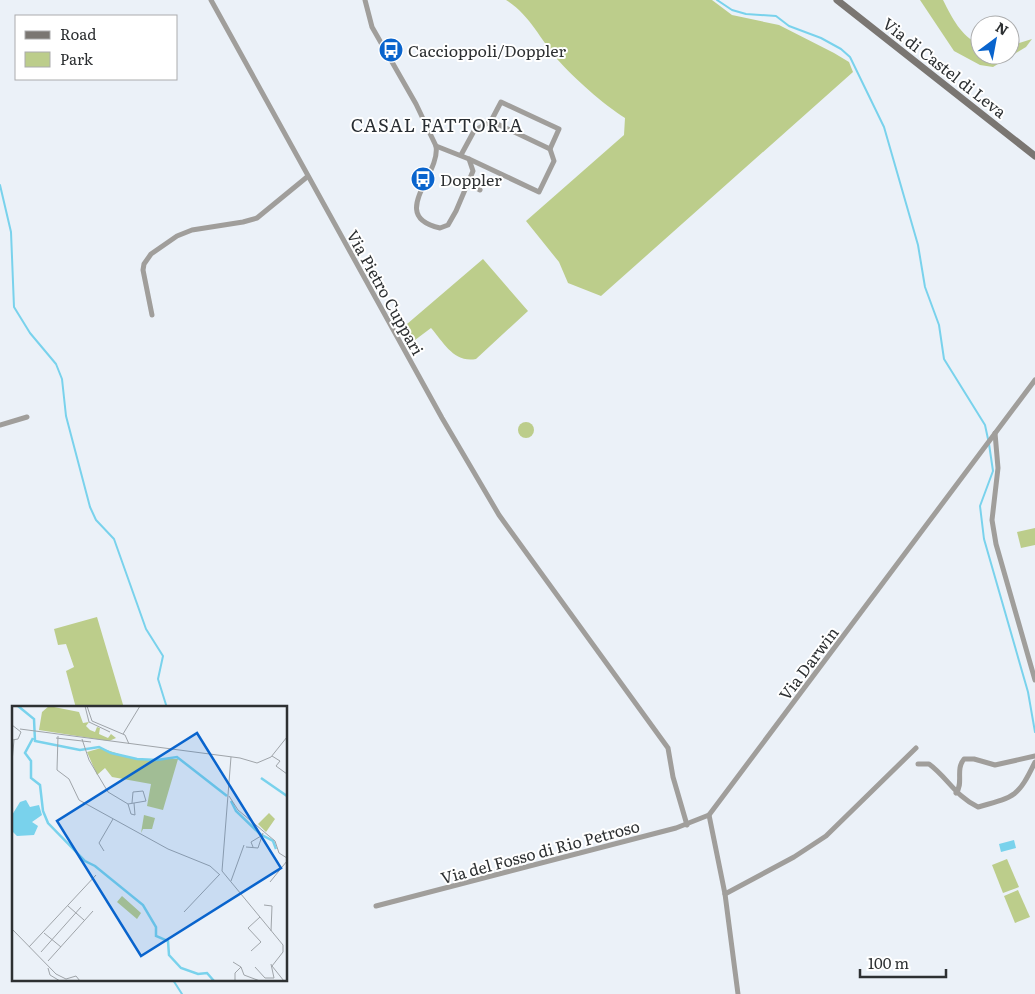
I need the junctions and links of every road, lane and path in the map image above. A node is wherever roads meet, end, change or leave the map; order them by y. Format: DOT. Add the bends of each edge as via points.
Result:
graph roads {
  1 [pos="211,0"];
  2 [pos="365,0"];
  3 [pos="838,0"];
  4 [pos="491,121"];
  5 [pos="436,146"];
  6 [pos="550,149"];
  7 [pos="461,155"];
  8 [pos="1035,156"];
  9 [pos="469,158"];
  10 [pos="308,178"];
  11 [pos="468,183"];
  12 [pos="480,190"];
  13 [pos="152,315"];
  14 [pos="1035,380"];
  15 [pos="27,417"];
  16 [pos="0,425"];
  17 [pos="995,433"];
  18 [pos="1035,680"];
  19 [pos="916,748"];
  20 [pos="1035,756"];
  21 [pos="1035,762"];
  22 [pos="918,764"];
  23 [pos="956,793"];
  24 [pos="709,815"];
  25 [pos="687,825"];
  26 [pos="725,894"];
  27 [pos="376,906"];
  28 [pos="738,994"];
  1 -- 10 [label="street, Via Pietro Cuppari"];
  2 -- 5 [label="street" via="372,27"];
  3 -- 8 [label="street, Via di Castel di Leva"];
  4 -- 6 [label="street"];
  4 -- 6 [label="street" via="501,102 559,129"];
  4 -- 7 [label="street" via="475,130"];
  5 -- 7 [label="street"];
  5 -- 11 [label="street" via="438,152 416,204 418,218 436,227 446,226 453,218"];
  6 -- 9 [label="street" via="554,161 539,192"];
  7 -- 9 [label="street"];
  9 -- 11 [label="street" via="473,171"];
  10 -- 13 [label="street" via="256,218 187,231 154,251 142,270"];
  10 -- 25 [label="street, Via Pietro Cuppari" via="499,515 668,748"];
  11 -- 12 [label="street"];
  14 -- 17 [label="street, Via Darwin"];
  15 -- 16 [label="street"];
  17 -- 18 [label="street" via="998,468 992,520"];
  17 -- 24 [label="street, Via Darwin"];
  19 -- 26 [label="street" via="826,836"];
  20 -- 23 [label="street" via="995,765 964,759 958,768 960,786"];
  21 -- 23 [label="street" via="1012,798 978,807"];
  22 -- 23 [label="street" via="929,764"];
  24 -- 25 [label="street, Via del Fosso di Rio Petroso"];
  24 -- 26 [label="street"];
  25 -- 27 [label="street, Via del Fosso di Rio Petroso"];
  26 -- 28 [label="street"];
}
